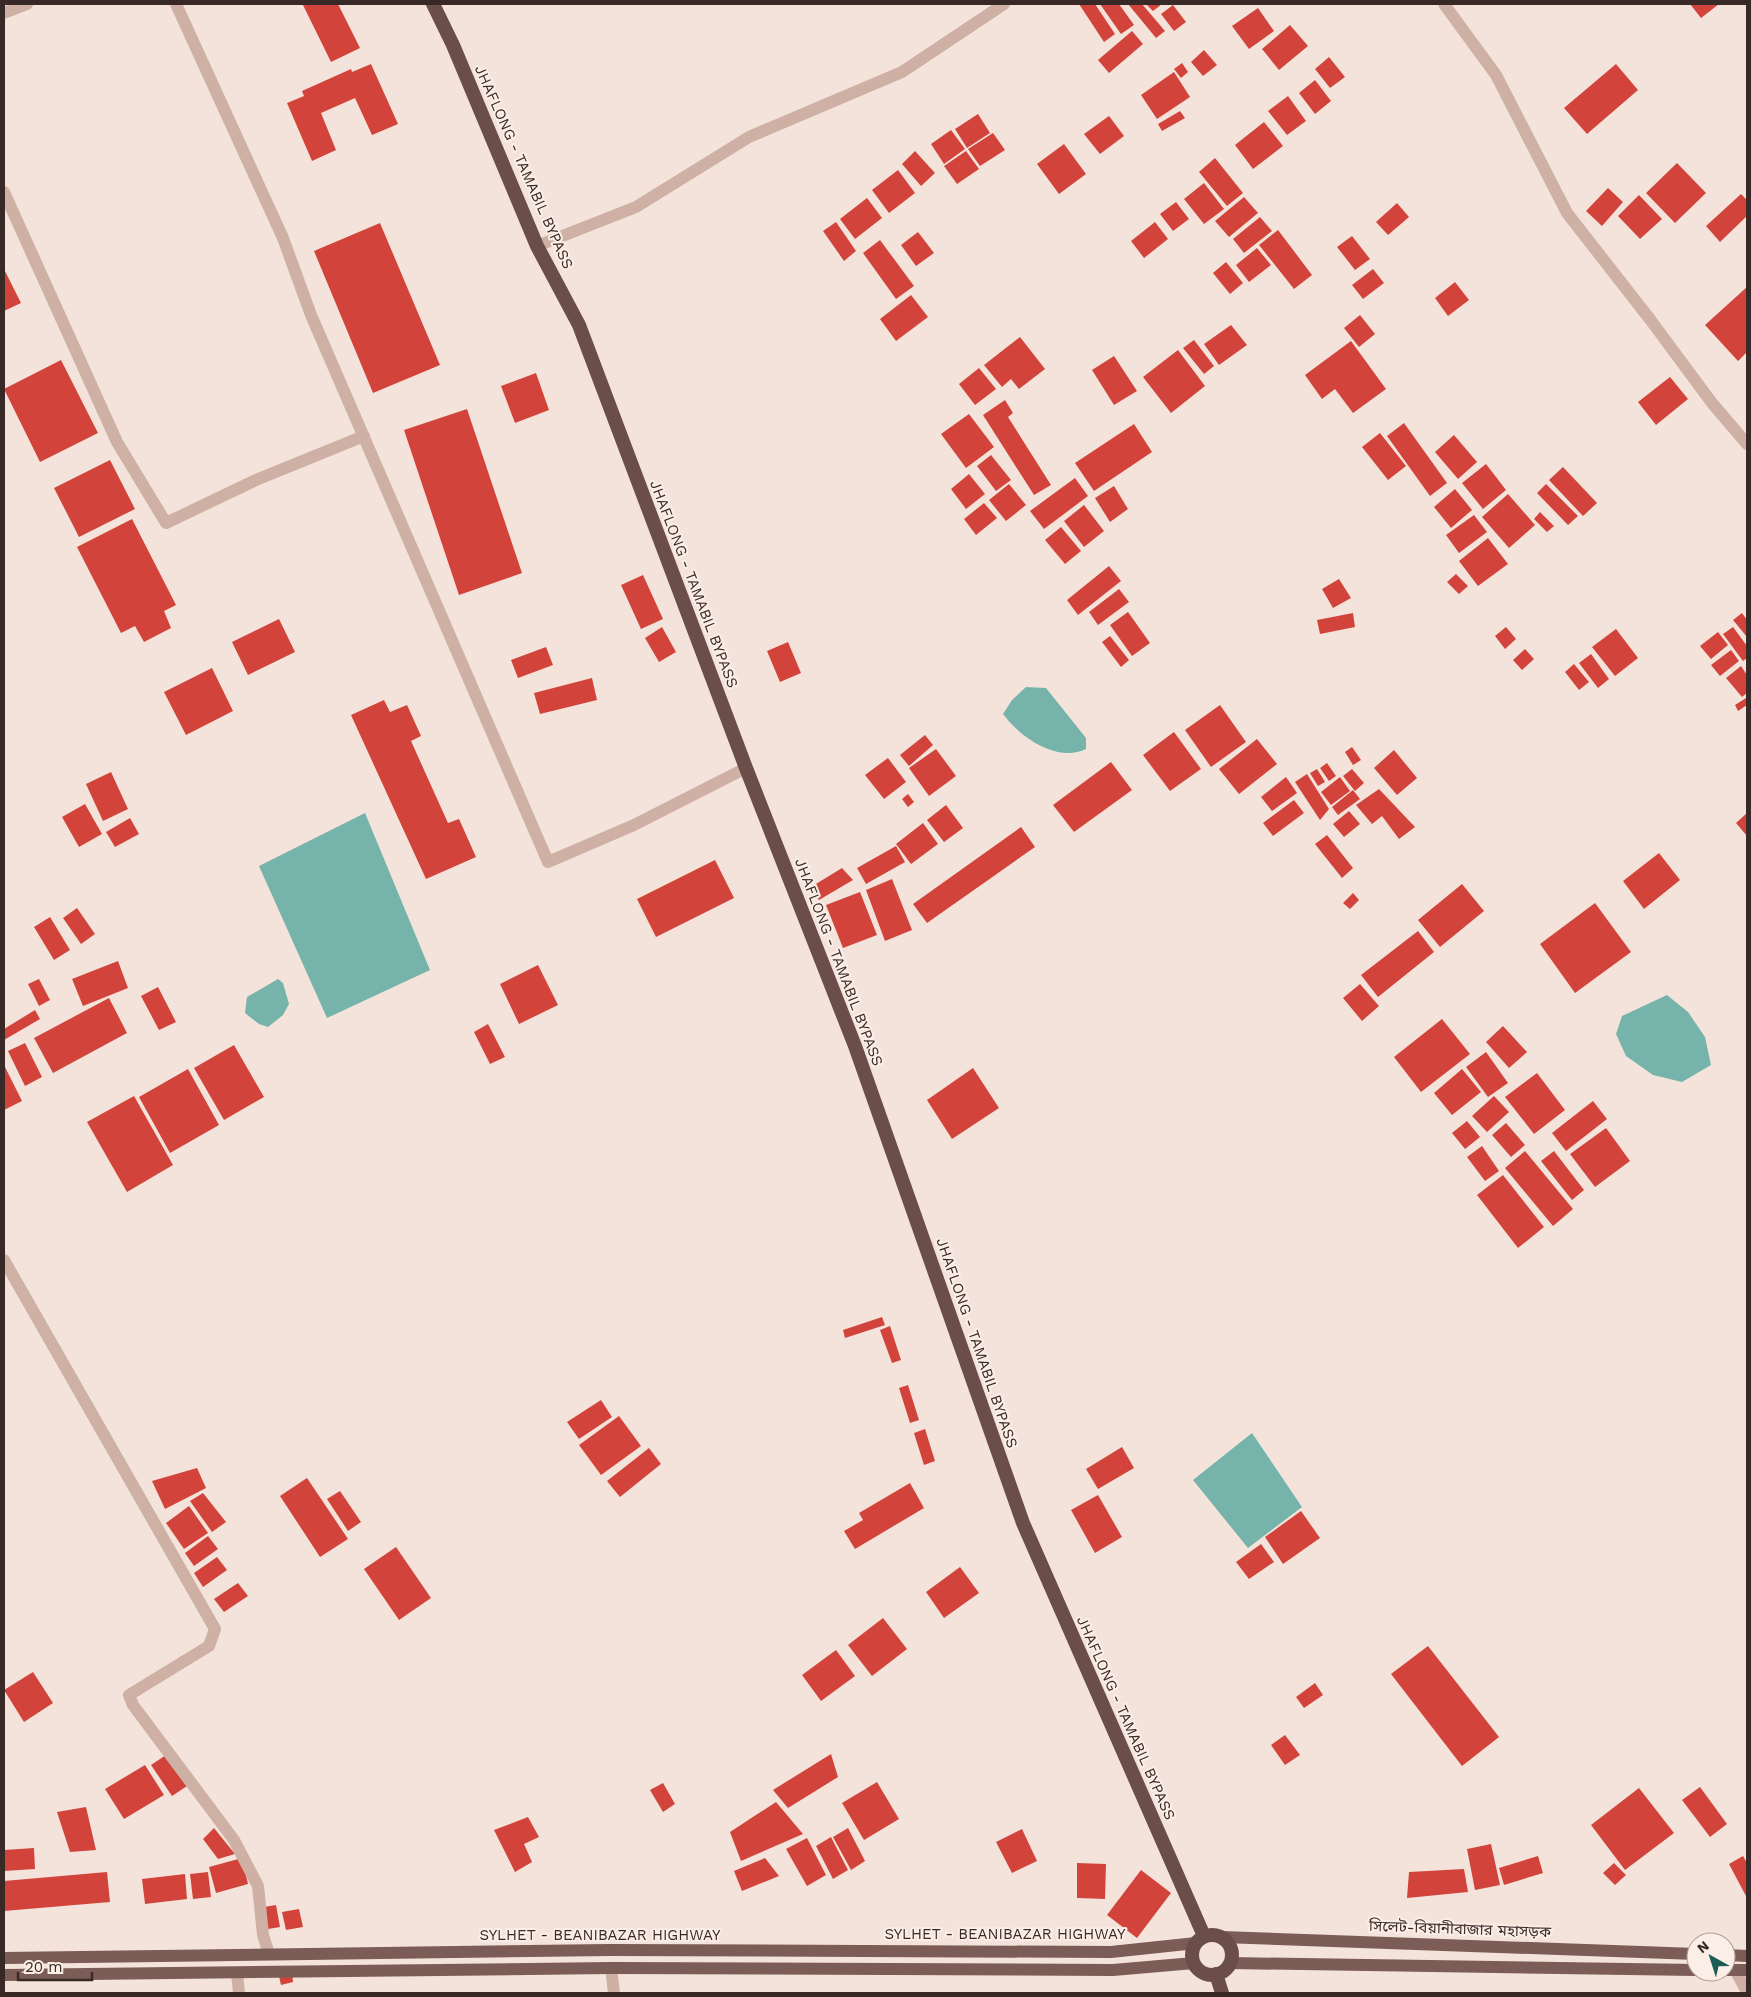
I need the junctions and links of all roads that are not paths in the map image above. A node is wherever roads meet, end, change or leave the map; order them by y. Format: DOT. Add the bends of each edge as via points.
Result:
graph roads {
  1 [pos="27,4"];
  2 [pos="176,4"];
  3 [pos="433,4"];
  4 [pos="1004,4"];
  5 [pos="1444,4"];
  6 [pos="4,13"];
  7 [pos="4,192"];
  8 [pos="537,246"];
  9 [pos="364,436"];
  10 [pos="1747,444"];
  11 [pos="746,768"];
  12 [pos="4,1260"];
  13 [pos="1222,1937"];
  14 [pos="1200,1940"];
  15 [pos="269,1954"];
  16 [pos="1686,1954"];
  17 [pos="4,1958"];
  18 [pos="1194,1963"];
  19 [pos="1230,1963"];
  20 [pos="611,1968"];
  21 [pos="1686,1970"];
  22 [pos="1736,1970"];
  23 [pos="237,1973"];
  24 [pos="1216,1974"];
  25 [pos="4,1975"];
  26 [pos="1747,1992"];
  27 [pos="240,1993"];
  28 [pos="614,1993"];
  29 [pos="1222,1993"];
  1 -- 6 [label="street"];
  2 -- 9 [label="street" via="283,238 311,315"];
  3 -- 8 [label="highway, JHAFLONG - TAMABIL BYPASS"];
  4 -- 8 [label="street" via="902,72 749,137 636,208"];
  5 -- 10 [label="street" via="1496,76 1567,213"];
  7 -- 9 [label="street" via="117,442 166,523 256,480"];
  8 -- 11 [label="highway, JHAFLONG - TAMABIL BYPASS" via="578,325"];
  9 -- 11 [label="street" via="548,862 634,824"];
  11 -- 14 [label="highway, JHAFLONG - TAMABIL BYPASS" via="855,1046 1023,1523"];
  12 -- 15 [label="street" via="215,1629 209,1646 129,1695 133,1705 234,1840 258,1886 263,1935"];
  13 -- 14 [label="highway"];
  13 -- 16 [label="main road, সিলেট-বিয়ানীবাজার মহাসড়ক"];
  13 -- 19 [label="highway" via="1232,1949"];
  14 -- 15 [label="main road, SYLHET - BEANIBAZAR HIGHWAY" via="1111,1952 610,1950"];
  14 -- 18 [label="highway" via="1192,1953"];
  15 -- 17 [label="main road, SYLHET - BEANIBAZAR HIGHWAY"];
  18 -- 20 [label="main road" via="1113,1970"];
  18 -- 24 [label="highway" via="1203,1972"];
  19 -- 21 [label="main road"];
  19 -- 24 [label="highway" via="1227,1969"];
  20 -- 23 [label="main road"];
  20 -- 28 [label="street"];
  22 -- 26 [label="street"];
  23 -- 25 [label="main road"];
  23 -- 27 [label="street"];
  24 -- 29 [label="highway"];
}
